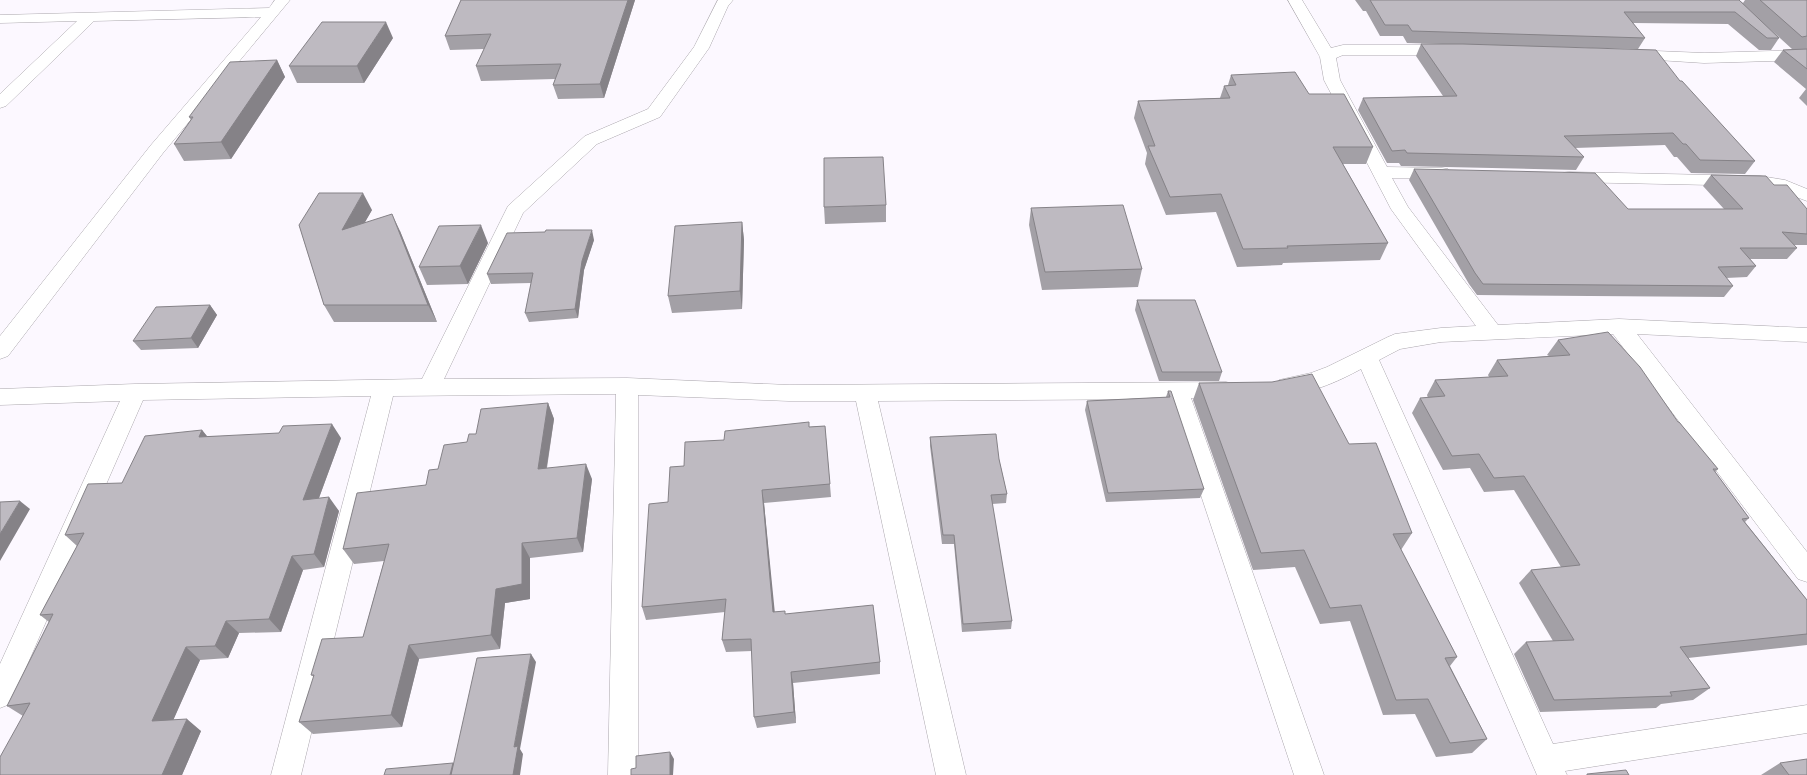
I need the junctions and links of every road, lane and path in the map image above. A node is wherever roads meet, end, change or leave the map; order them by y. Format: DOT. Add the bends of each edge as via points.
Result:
graph roads {
  1 [pos="726,0"];
  2 [pos="1296,0"];
  3 [pos="278,6"];
  4 [pos="91,16"];
  5 [pos="0,19"];
  6 [pos="1772,40"];
  7 [pos="1466,50"];
  8 [pos="1617,55"];
  9 [pos="1788,55"];
  10 [pos="1807,55"];
  11 [pos="1328,57"];
  12 [pos="0,104"];
  13 [pos="1380,172"];
  14 [pos="1459,174"];
  15 [pos="1554,176"];
  16 [pos="1807,195"];
  17 [pos="1619,326"];
  18 [pos="1492,332"];
  19 [pos="1807,335"];
  20 [pos="0,350"];
  21 [pos="1367,357"];
  22 [pos="429,386"];
  23 [pos="627,386"];
  24 [pos="384,388"];
  25 [pos="1177,390"];
  26 [pos="135,392"];
  27 [pos="865,393"];
  28 [pos="0,397"];
  29 [pos="1807,571"];
  30 [pos="0,695"];
  31 [pos="1807,719"];
  32 [pos="1549,768"];
  33 [pos="286,775"];
  34 [pos="623,775"];
  35 [pos="951,775"];
  36 [pos="1309,775"];
  1 -- 22 [label="street" via="701,48 654,114 591,140 514,210"];
  2 -- 11 [label="street"];
  3 -- 4 [label="street"];
  3 -- 20 [label="street" via="157,149"];
  4 -- 5 [label="street"];
  4 -- 12 [label="street"];
  6 -- 9 [label="street"];
  7 -- 11 [label="street" via="1343,50"];
  8 -- 9 [label="street" via="1704,58"];
  9 -- 10 [label="street"];
  11 -- 13 [label="street" via="1332,80"];
  13 -- 14 [label="street"];
  13 -- 18 [label="street" via="1400,209"];
  15 -- 16 [label="street" via="1760,181 1779,184"];
  17 -- 18 [label="street"];
  17 -- 19 [label="street"];
  17 -- 29 [label="street"];
  18 -- 21 [label="street" via="1441,335 1395,342"];
  21 -- 25 [label="street" via="1313,381 1257,390"];
  21 -- 32 [label="street"];
  22 -- 23 [label="street"];
  22 -- 24 [label="street"];
  23 -- 27 [label="street" via="789,393"];
  23 -- 34 [label="street"];
  24 -- 26 [label="street"];
  24 -- 33 [label="street"];
  25 -- 27 [label="street"];
  25 -- 36 [label="street"];
  26 -- 28 [label="street"];
  26 -- 30 [label="street"];
  27 -- 35 [label="street"];
  31 -- 32 [label="street"];
}
